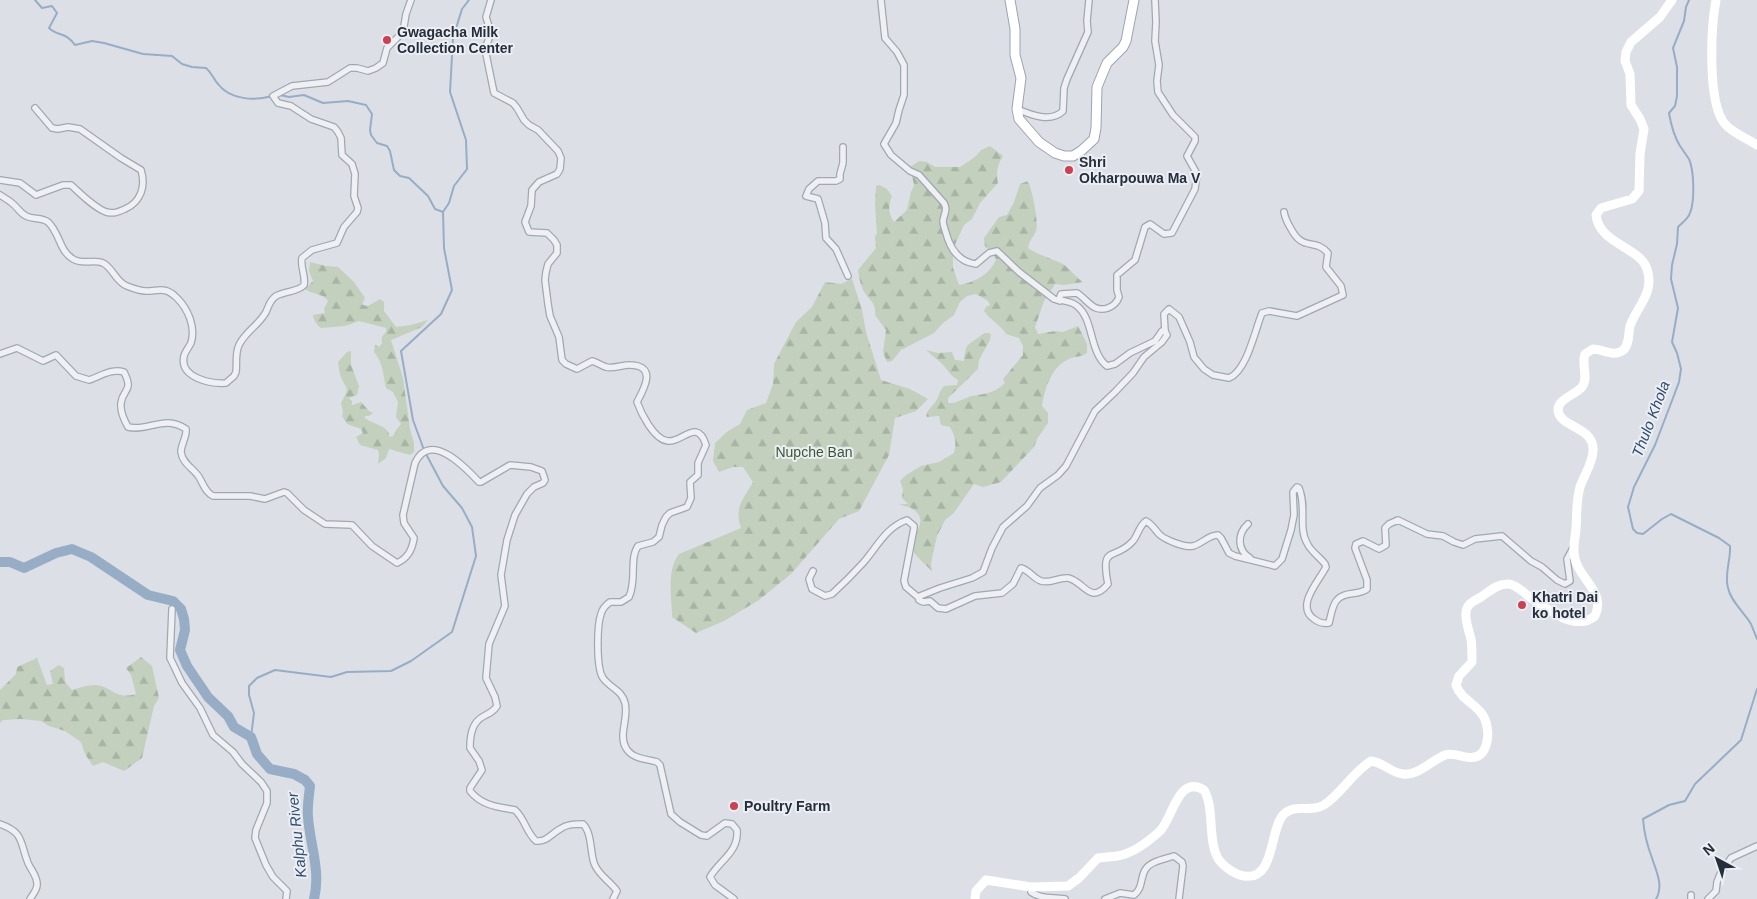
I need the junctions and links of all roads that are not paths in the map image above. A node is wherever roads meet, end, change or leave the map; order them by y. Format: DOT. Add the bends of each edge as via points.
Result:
graph roads {
  1 [pos="411,0"];
  2 [pos="491,0"];
  3 [pos="881,0"];
  4 [pos="1010,0"];
  5 [pos="1090,0"];
  6 [pos="1134,0"];
  7 [pos="1155,0"];
  8 [pos="1672,0"];
  9 [pos="1716,0"];
  10 [pos="35,108"];
  11 [pos="1017,109"];
  12 [pos="1757,145"];
  13 [pos="843,147"];
  14 [pos="0,180"];
  15 [pos="0,195"];
  16 [pos="1284,212"];
  17 [pos="848,276"];
  18 [pos="1060,301"];
  19 [pos="1165,331"];
  20 [pos="0,354"];
  21 [pos="1248,524"];
  22 [pos="1573,548"];
  23 [pos="1252,560"];
  24 [pos="813,571"];
  25 [pos="918,598"];
  26 [pos="172,609"];
  27 [pos="0,824"];
  28 [pos="1757,846"];
  29 [pos="1031,887"];
  30 [pos="30,899"];
  31 [pos="286,899"];
  32 [pos="613,899"];
  33 [pos="734,899"];
  34 [pos="975,899"];
  35 [pos="1065,899"];
  36 [pos="1105,899"];
  37 [pos="1179,899"];
  38 [pos="1708,899"];
  1 -- 15 [label="street" via="403,32 387,48 383,62 376,68 368,71 350,68 328,82 292,86 273,96 278,103 292,106 338,132 342,155 352,164 355,174 354,196 358,208 337,243 312,250 302,258 304,285 269,302 262,318 238,347 236,372 226,383 194,377 187,369 184,354 192,336 192,326 190,316 178,298 161,289 145,291 130,288 122,284 103,263 75,261 63,249 48,223 27,217"];
  2 -- 33 [label="street" via="486,17 491,33 486,49 494,93 513,103 524,120 538,130 561,158 557,174 539,182 532,190 525,222 529,232 547,233 557,245 557,253 548,264 545,280 550,316 559,337 562,360 578,369 592,361 605,367 632,365 642,369 648,378 637,402 652,429 667,441 700,433 706,445 698,463 698,474 690,482 690,504 666,517 659,537 653,542 638,546 633,555 634,573 629,598 610,602 601,611 598,661 603,678 620,692 626,705 623,734 627,750 660,765 668,807 675,819 702,836 725,823 732,824 737,830 734,848 710,877 715,885"];
  3 -- 18 [label="street" via="885,38 904,64 904,95 896,123 884,144 886,149 910,172 919,175 944,203 944,227 950,246 957,255 976,264 998,251 1019,272"];
  4 -- 11 [label="street" via="1015,55 1021,78"];
  5 -- 11 [label="street" via="1088,32 1064,88 1063,111 1056,116 1045,117"];
  6 -- 11 [label="street" via="1126,40 1107,63 1097,87 1096,128 1094,139 1088,145 1073,156 1055,153 1024,127 1018,119"];
  7 -- 18 [label="street" via="1158,92 1173,115 1195,137 1187,156 1196,174 1195,189 1172,233 1166,235 1153,225 1146,225 1135,260 1117,275 1119,297 1113,306 1097,309 1077,293 1061,294"];
  8 -- 22 [label="street" via="1626,52 1632,105 1644,129 1639,191 1632,198 1601,208 1596,215 1598,224 1608,235 1641,259 1647,269 1647,292 1630,326 1623,351 1612,353 1593,349 1585,354 1582,387 1559,406 1561,418 1586,434 1593,450 1590,467 1580,487"];
  9 -- 12 [label="street" via="1712,68 1717,106 1726,126"];
  10 -- 14 [label="street" via="52,128 80,129 141,170 144,180 141,195 132,206 115,214 99,209 72,185 36,195 20,183"];
  13 -- 17 [label="street" via="840,179 818,180 806,196 818,199 826,238 836,248"];
  16 -- 19 [label="street" via="1294,236 1328,253 1326,267 1341,286 1343,295 1297,316 1262,313 1246,360 1229,378 1213,375 1204,369 1194,357 1179,317 1169,309 1164,314"];
  18 -- 19 [label="street" via="1072,303 1082,310 1099,358 1107,366 1155,341"];
  19 -- 25 [label="street" via="1167,335 1162,342 1095,411 1066,466 1003,527 983,572"];
  20 -- 32 [label="street" via="17,348 43,361 56,355 76,376 89,380 112,371 124,372 129,384 121,406 128,427 141,428 170,422 183,427 186,432 182,458 209,494 265,499 288,493 304,510 325,524 352,525 372,546 397,563 412,550 414,538 403,515 415,463 425,452 431,449 444,453 463,465 479,482 510,465 542,471 545,480 527,494 515,515 507,540 501,575 505,606 489,644 486,678 497,706 479,718 472,728 470,748 482,770 470,791 487,804 515,810 536,841 546,840 566,826 586,826 594,863 617,890"];
  21 -- 23 [label="street" via="1242,531 1240,542 1243,552"];
  22 -- 23 [label="street" via="1567,559 1570,582 1565,584 1502,536 1463,545 1394,521 1385,528 1386,545 1382,548 1363,542 1354,548 1367,580 1367,589 1344,595 1337,600 1328,623 1319,622 1306,612 1315,583 1326,564 1309,548 1304,538 1302,496 1297,487 1293,496 1294,515 1282,559 1272,566"];
  22 -- 29 [label="street" via="1577,566 1593,587 1598,601 1597,611 1591,620 1580,623 1558,615 1509,584 1494,588 1472,601 1467,608 1465,614 1472,662 1456,685 1459,693 1483,714 1487,726 1485,748 1478,755 1469,758 1444,755 1409,774 1371,761 1324,805 1283,814 1268,857 1257,874 1250,877 1238,875 1218,858 1209,800 1204,790 1194,786 1178,798 1160,830 1131,852 1098,858 1068,886"];
  23 -- 25 [label="street" via="1229,553 1218,535 1194,546 1181,546 1166,539 1146,521 1132,542 1106,559 1108,584 1098,592 1088,591 1068,578 1044,582 1021,568 1014,584 1002,593 975,596 946,609 938,608 930,600 922,602"];
  24 -- 25 [label="street" via="809,579 812,589 825,596 832,594 897,523 907,520 914,528 904,581"];
  26 -- 31 [label="street" via="170,658 182,683 213,734 267,791 267,803 255,838 273,877 287,892"];
  27 -- 30 [label="street" via="12,828 21,840 37,879 36,890"];
  28 -- 38 [label="street" via="1731,858 1721,872 1716,891"];
  29 -- 34 [label="street" via="986,880 976,891"];
  29 -- 35 [label="street" via="1033,894 1041,897"];
  36 -- 37 [label="street" via="1120,893 1134,895 1148,866 1174,856 1183,866"];
}
